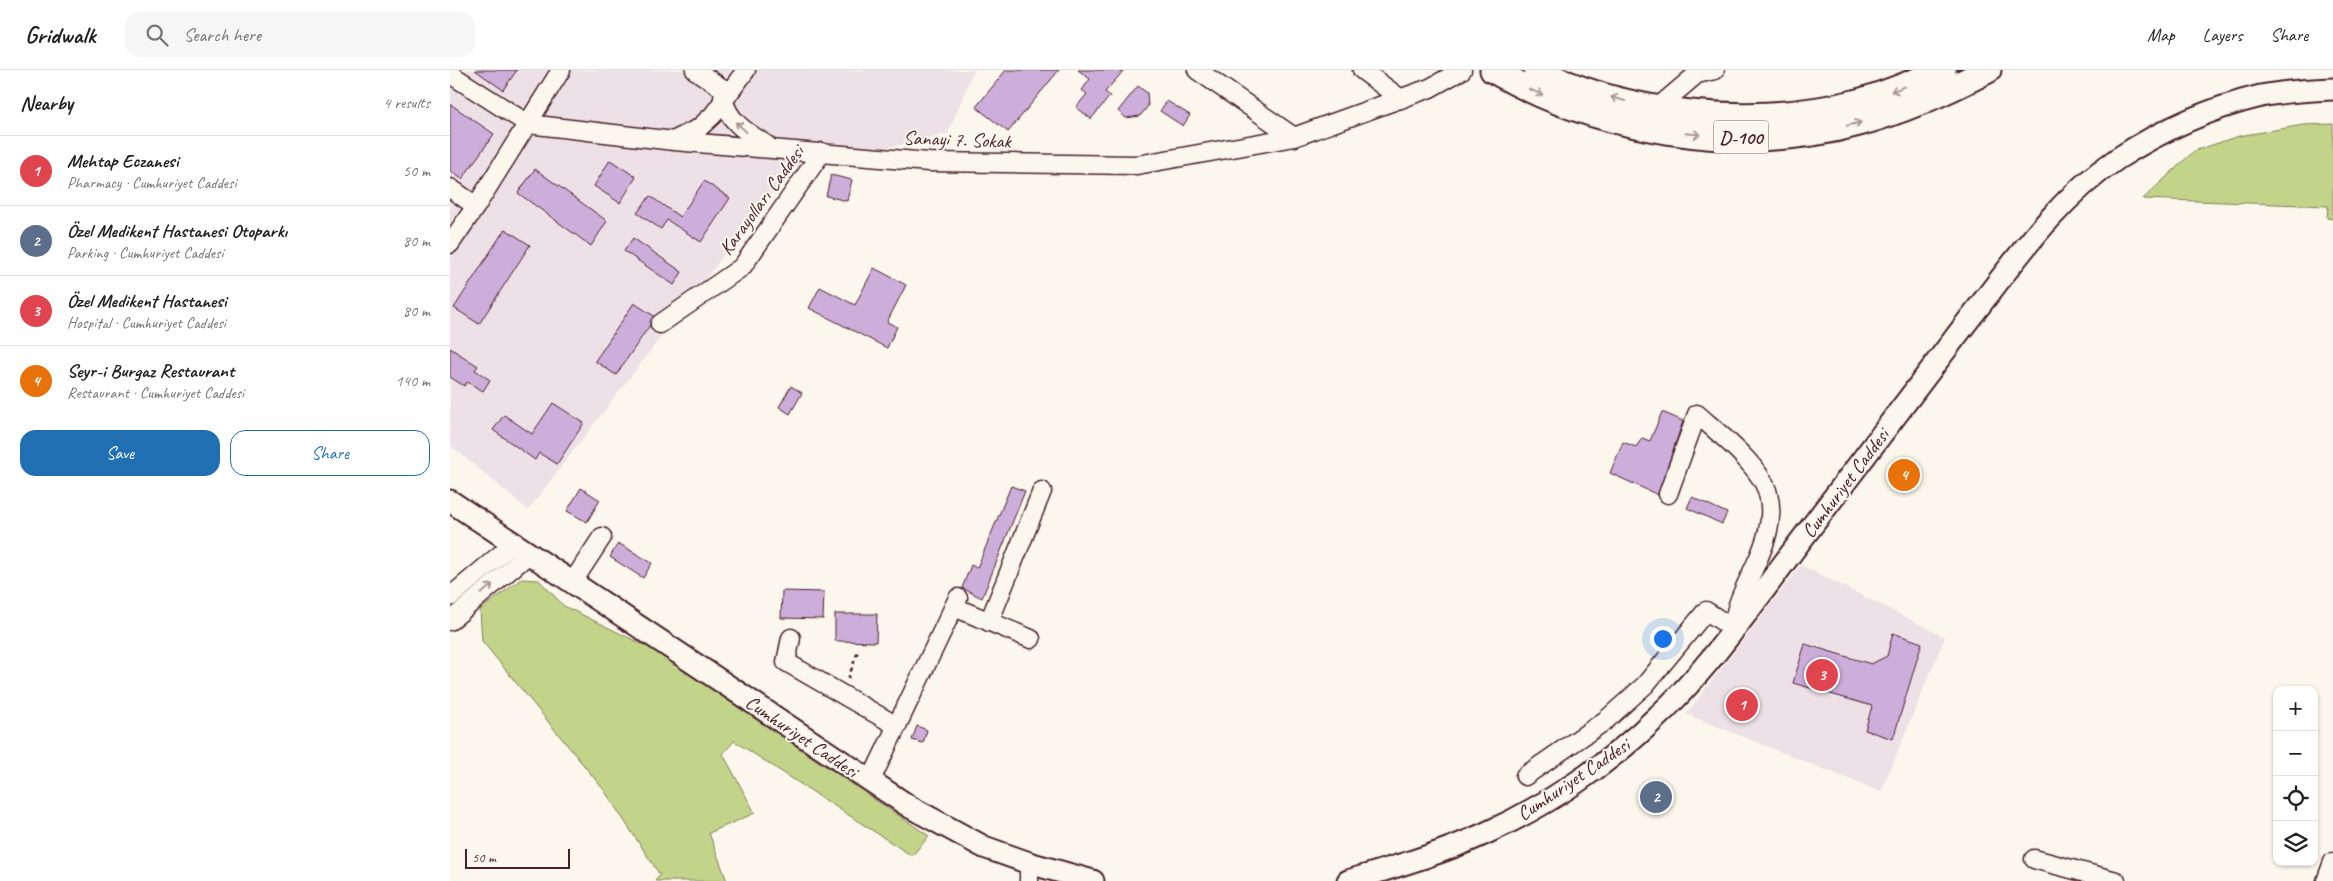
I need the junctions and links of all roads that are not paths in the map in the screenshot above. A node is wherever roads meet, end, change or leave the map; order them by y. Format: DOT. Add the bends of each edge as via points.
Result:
graph roads {
  1 [pos="561,70"];
  2 [pos="695,70"];
  3 [pos="746,70"];
  4 [pos="1197,70"];
  5 [pos="1362,70"];
  6 [pos="1462,70"];
  7 [pos="1493,70"];
  8 [pos="1537,70"];
  9 [pos="1715,70"];
  10 [pos="1943,70"];
  11 [pos="1988,70"];
  12 [pos="450,74"];
  13 [pos="2333,89"];
  14 [pos="726,96"];
  15 [pos="1401,99"];
  16 [pos="1657,108"];
  17 [pos="528,124"];
  18 [pos="1294,137"];
  19 [pos="674,141"];
  20 [pos="770,147"];
  21 [pos="822,152"];
  22 [pos="450,188"];
  23 [pos="476,206"];
  24 [pos="450,244"];
  25 [pos="660,324"];
  26 [pos="1042,491"];
  27 [pos="1668,494"];
  28 [pos="450,501"];
  29 [pos="602,536"];
  30 [pos="521,549"];
  31 [pos="572,583"];
  32 [pos="450,597"];
  33 [pos="450,621"];
  34 [pos="989,622"];
  35 [pos="1734,629"];
  36 [pos="791,638"];
  37 [pos="1031,639"];
  38 [pos="897,726"];
  39 [pos="1525,776"];
  40 [pos="870,782"];
  41 [pos="2034,859"];
  42 [pos="2333,862"];
  43 [pos="1029,872"];
  44 [pos="1093,881"];
  45 [pos="1348,881"];
  46 [pos="2116,881"];
  47 [pos="2326,881"];
  1 -- 17 [label="street"];
  2 -- 14 [label="street"];
  3 -- 14 [label="street"];
  4 -- 18 [label="street"];
  5 -- 15 [label="street"];
  6 -- 15 [label="street, Sanayi 7. Sokak" via="1430,88"];
  7 -- 11 [label="highway, D-100, one-way" via="1554,100 1613,120 1666,131 1743,137 1814,132 1857,124 1910,107"];
  16 -- 8 [label="highway, D-100, one-way" via="1596,93"];
  9 -- 16 [label="street" via="1697,74"];
  10 -- 16 [label="highway, D-100, one-way" via="1878,96 1796,114 1713,114"];
  12 -- 17 [label="street, Sanayi 7. Sokak"];
  13 -- 35 [label="main road, Cumhuriyet Caddesi" via="2262,96 2188,122 2117,159 2074,194 2029,242"];
  14 -- 19 [label="street" via="699,128"];
  20 -- 14 [label="street, one-way" via="734,121 726,110"];
  15 -- 18 [label="street, Sanayi 7. Sokak"];
  17 -- 19 [label="street, Sanayi 7. Sokak"];
  17 -- 23 [label="street"];
  18 -- 21 [label="street, Sanayi 7. Sokak" via="1137,165 929,162"];
  19 -- 20 [label="street, Sanayi 7. Sokak"];
  20 -- 21 [label="street, Sanayi 7. Sokak"];
  21 -- 25 [label="street, Karayolları Caddesi" via="742,267"];
  22 -- 23 [label="street"];
  23 -- 24 [label="street"];
  26 -- 34 [label="street"];
  27 -- 35 [label="street" via="1697,414 1754,469 1768,493 1770,525 1734,615"];
  28 -- 30 [label="main road, Cumhuriyet Caddesi"];
  29 -- 31 [label="street"];
  30 -- 31 [label="main road, Cumhuriyet Caddesi"];
  30 -- 32 [label="street"];
  33 -- 30 [label="street, one-way"];
  31 -- 40 [label="main road, Cumhuriyet Caddesi"];
  34 -- 37 [label="street"];
  34 -- 38 [label="street" via="956,602"];
  35 -- 39 [label="street" via="1706,611 1645,685 1606,720"];
  35 -- 45 [label="main road, Cumhuriyet Caddesi" via="1660,714 1610,757 1563,790 1482,835"];
  36 -- 38 [label="street" via="786,662"];
  38 -- 40 [label="street"];
  40 -- 43 [label="main road, Cumhuriyet Caddesi"];
  41 -- 46 [label="street"];
  42 -- 47 [label="street"];
  43 -- 44 [label="main road, Cumhuriyet Caddesi"];
}
